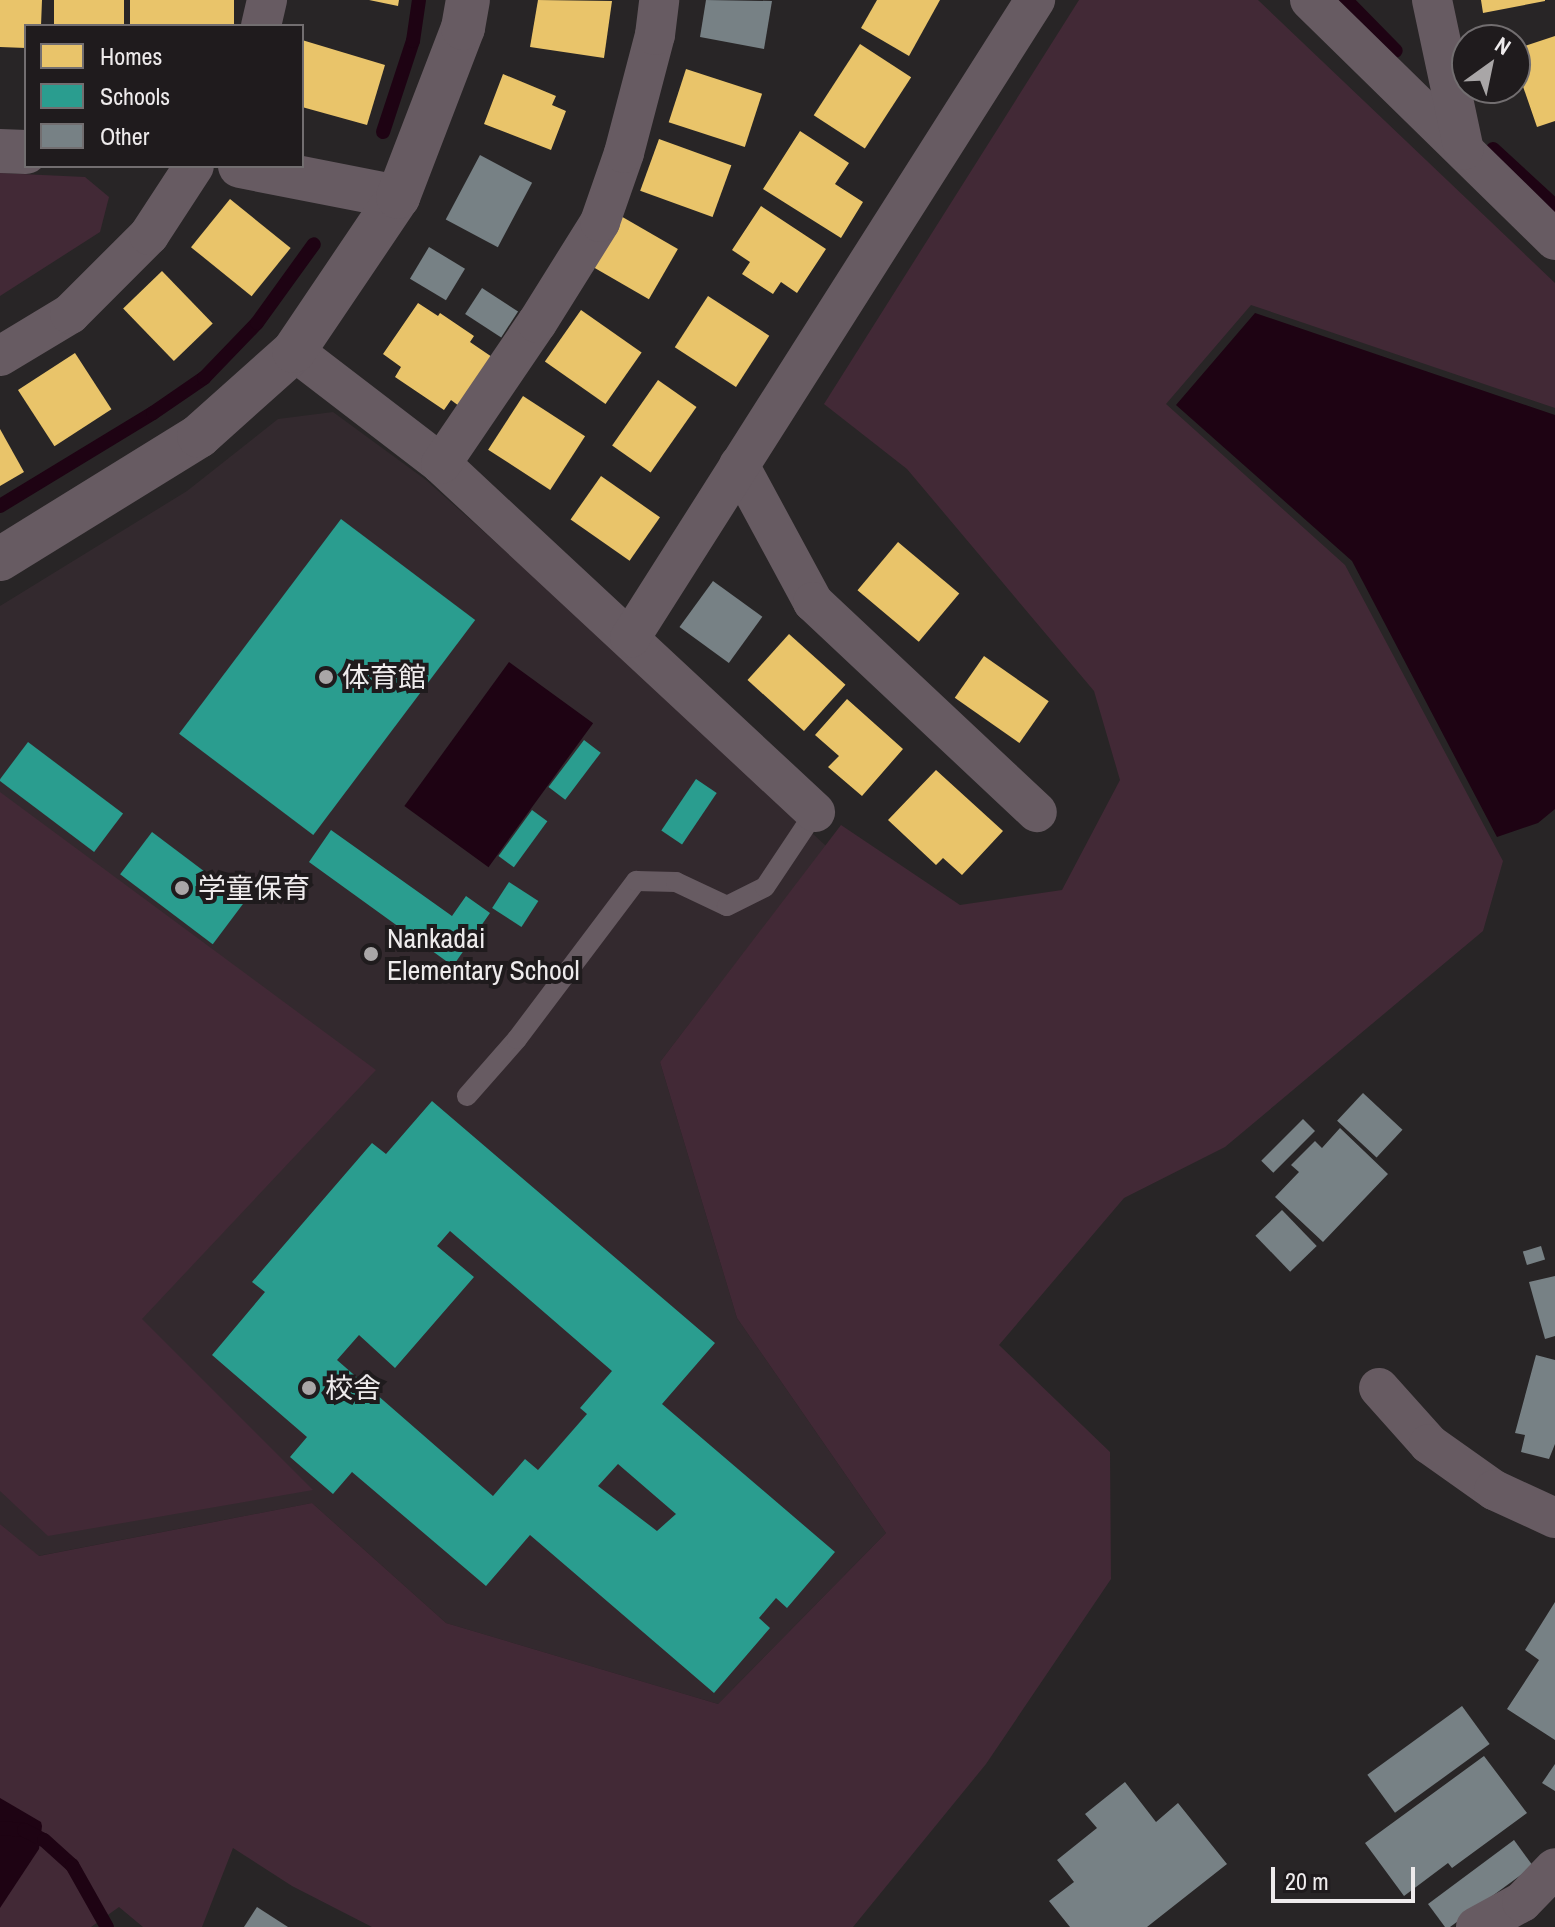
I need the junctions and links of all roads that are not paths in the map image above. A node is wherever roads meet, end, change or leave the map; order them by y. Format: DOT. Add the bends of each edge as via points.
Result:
graph roads {
  1 [pos="267,0"];
  2 [pos="468,0"];
  3 [pos="659,0"];
  4 [pos="1035,0"];
  5 [pos="1310,0"];
  6 [pos="1432,0"];
  7 [pos="261,24"];
  8 [pos="1464,150"];
  9 [pos="0,151"];
  10 [pos="24,152"];
  11 [pos="193,168"];
  12 [pos="250,168"];
  13 [pos="398,197"];
  14 [pos="1555,240"];
  15 [pos="294,351"];
  16 [pos="0,356"];
  17 [pos="441,464"];
  18 [pos="739,465"];
  19 [pos="0,559"];
  20 [pos="630,638"];
  21 [pos="815,812"];
  22 [pos="1037,812"];
  23 [pos="467,1096"];
  24 [pos="1379,1388"];
  25 [pos="1555,1518"];
  26 [pos="1555,1868"];
  27 [pos="1476,1927"];
  1 -- 7 [label="street"];
  2 -- 13 [label="street" via="463,28"];
  3 -- 17 [label="street" via="628,138 600,222"];
  4 -- 18 [label="street"];
  5 -- 8 [label="street"];
  6 -- 8 [label="street"];
  8 -- 14 [label="street"];
  9 -- 10 [label="street"];
  11 -- 16 [label="street" via="149,235 70,314"];
  12 -- 13 [label="street"];
  13 -- 15 [label="street"];
  15 -- 17 [label="street"];
  15 -- 19 [label="street" via="199,436"];
  17 -- 20 [label="street"];
  18 -- 20 [label="street"];
  18 -- 22 [label="street" via="813,602"];
  20 -- 21 [label="street"];
  21 -- 23 [label="lane" via="765,887 727,906 676,882 636,881 517,1039"];
  24 -- 25 [label="street" via="1429,1444 1494,1490"];
  26 -- 27 [label="street" via="1522,1902"];
}
